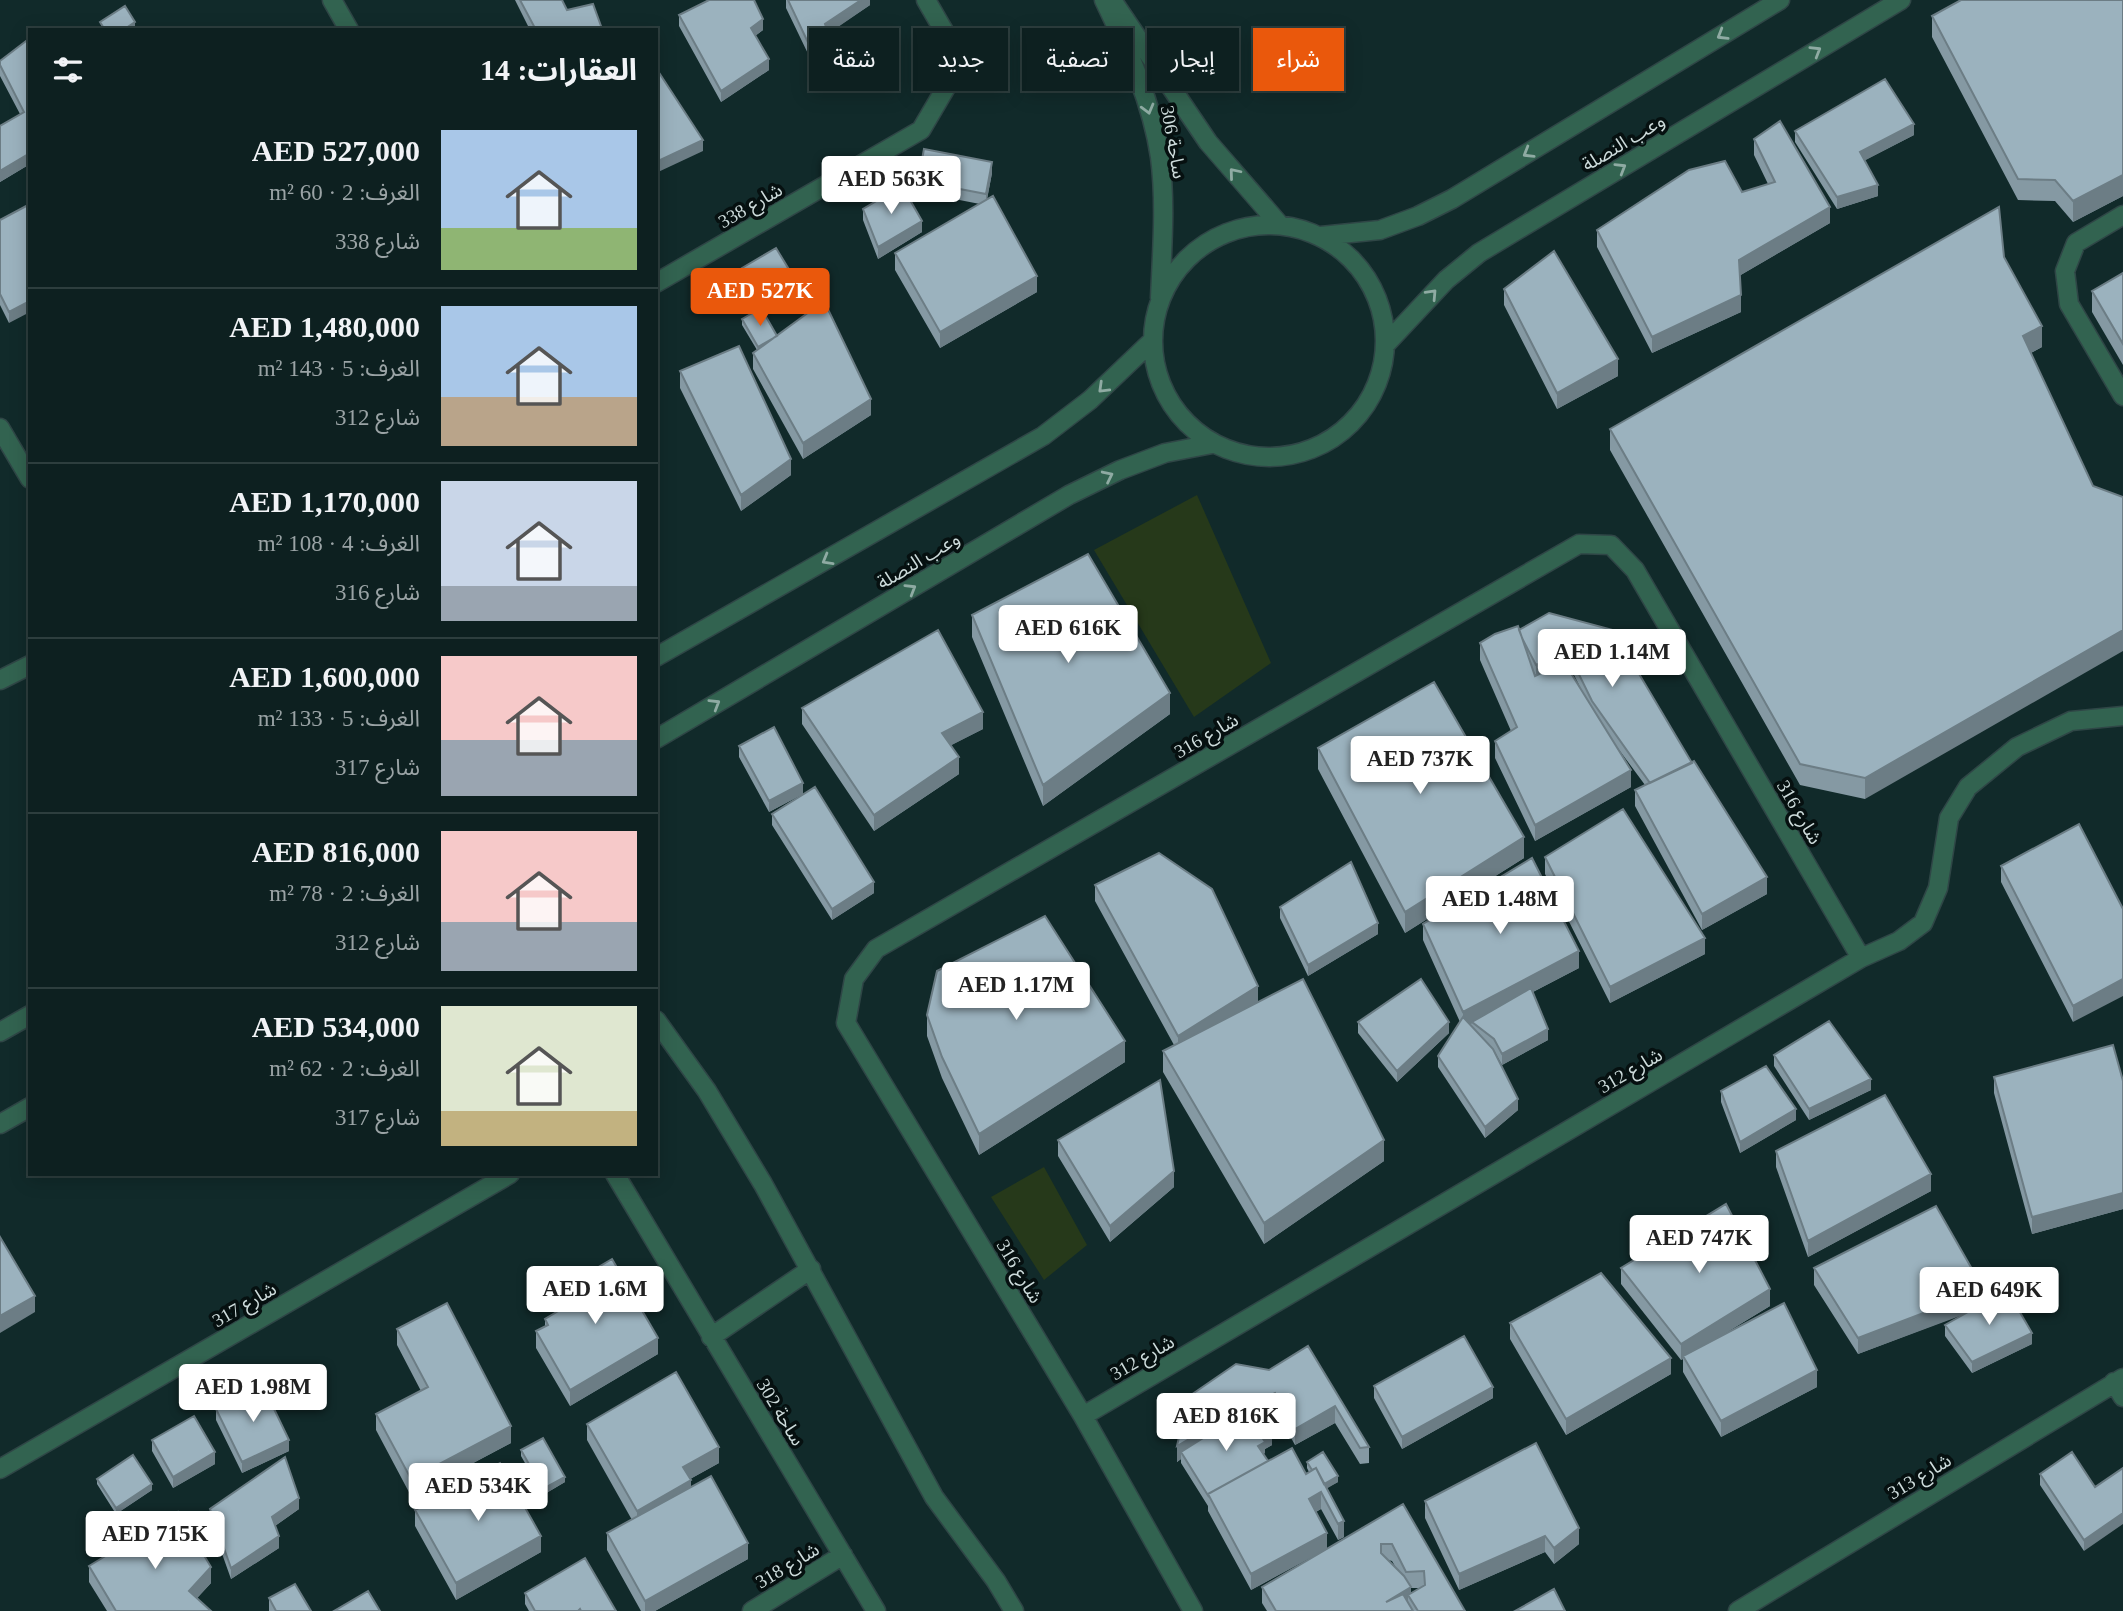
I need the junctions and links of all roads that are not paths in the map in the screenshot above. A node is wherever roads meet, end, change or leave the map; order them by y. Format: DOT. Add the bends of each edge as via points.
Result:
graph roads {
  1 [pos="332,0"];
  2 [pos="926,0"];
  3 [pos="1104,0"];
  4 [pos="1112,0"];
  5 [pos="1780,0"];
  6 [pos="1901,0"];
  7 [pos="348,28"];
  8 [pos="2123,215"];
  9 [pos="1279,224"];
  10 [pos="1321,236"];
  11 [pos="658,282"];
  12 [pos="1160,300"];
  13 [pos="1152,341"];
  14 [pos="1386,344"];
  15 [pos="2123,396"];
  16 [pos="0,428"];
  17 [pos="1212,444"];
  18 [pos="28,476"];
  19 [pos="658,656"];
  20 [pos="28,666"];
  21 [pos="0,680"];
  22 [pos="2123,716"];
  23 [pos="658,738"];
  24 [pos="1861,958"];
  25 [pos="28,1016"];
  26 [pos="658,1023"];
  27 [pos="0,1032"];
  28 [pos="28,1108"];
  29 [pos="0,1124"];
  30 [pos="507,1176"];
  31 [pos="616,1176"];
  32 [pos="811,1269"];
  33 [pos="711,1337"];
  34 [pos="2120,1385"];
  35 [pos="1083,1416"];
  36 [pos="0,1469"];
  37 [pos="843,1556"];
  38 [pos="752,1611"];
  39 [pos="876,1611"];
  40 [pos="1014,1611"];
  41 [pos="1193,1611"];
  42 [pos="1738,1611"];
  1 -- 7 [label="street"];
  2 -- 11 [label="street, شارع 338" via="948,38 948,84 921,130"];
  3 -- 12 [label="street, ساحة 306, one-way" via="1132,62 1160,157"];
  9 -- 4 [label="street, ساحة 306, one-way" via="1208,142"];
  5 -- 10 [label="street, وعب النصلة, one-way" via="1440,205 1380,230"];
  14 -- 6 [label="street, وعب النصلة, one-way" via="1446,280 1479,253"];
  8 -- 15 [label="street" via="2076,243 2064,271 2068,304"];
  9 -- 10 [label="street"];
  9 -- 12 [label="street" via="1242,227 1206,242 1178,267"];
  10 -- 14 [label="street" via="1348,255 1369,280 1382,311"];
  12 -- 13 [label="street"];
  13 -- 17 [label="street" via="1159,382 1180,418"];
  13 -- 19 [label="street, one-way" via="1090,400 1043,436"];
  14 -- 17 [label="street" via="1379,384 1358,418 1327,444 1289,458 1249,457"];
  16 -- 18 [label="street"];
  23 -- 17 [label="street, وعب النصلة, one-way" via="1069,495 1165,453"];
  20 -- 21 [label="street"];
  22 -- 24 [label="street, شارع 312" via="2071,721 2017,747 1968,787 1949,818 1938,888 1923,923 1899,941"];
  24 -- 35 [label="street, شارع 312"];
  24 -- 35 [label="street, شارع 316" via="1635,570 1611,545 1579,544 876,949 854,979 846,1023"];
  25 -- 27 [label="street"];
  26 -- 32 [label="street" via="714,1102"];
  28 -- 29 [label="street"];
  30 -- 36 [label="street, شارع 317"];
  31 -- 33 [label="street"];
  32 -- 33 [label="street"];
  32 -- 40 [label="street" via="934,1497"];
  33 -- 37 [label="street, ساحة 302"];
  34 -- 42 [label="street, شارع 313"];
  35 -- 41 [label="street"];
  37 -- 38 [label="street, شارع 318"];
  37 -- 39 [label="street, ساحة 302"];
}
